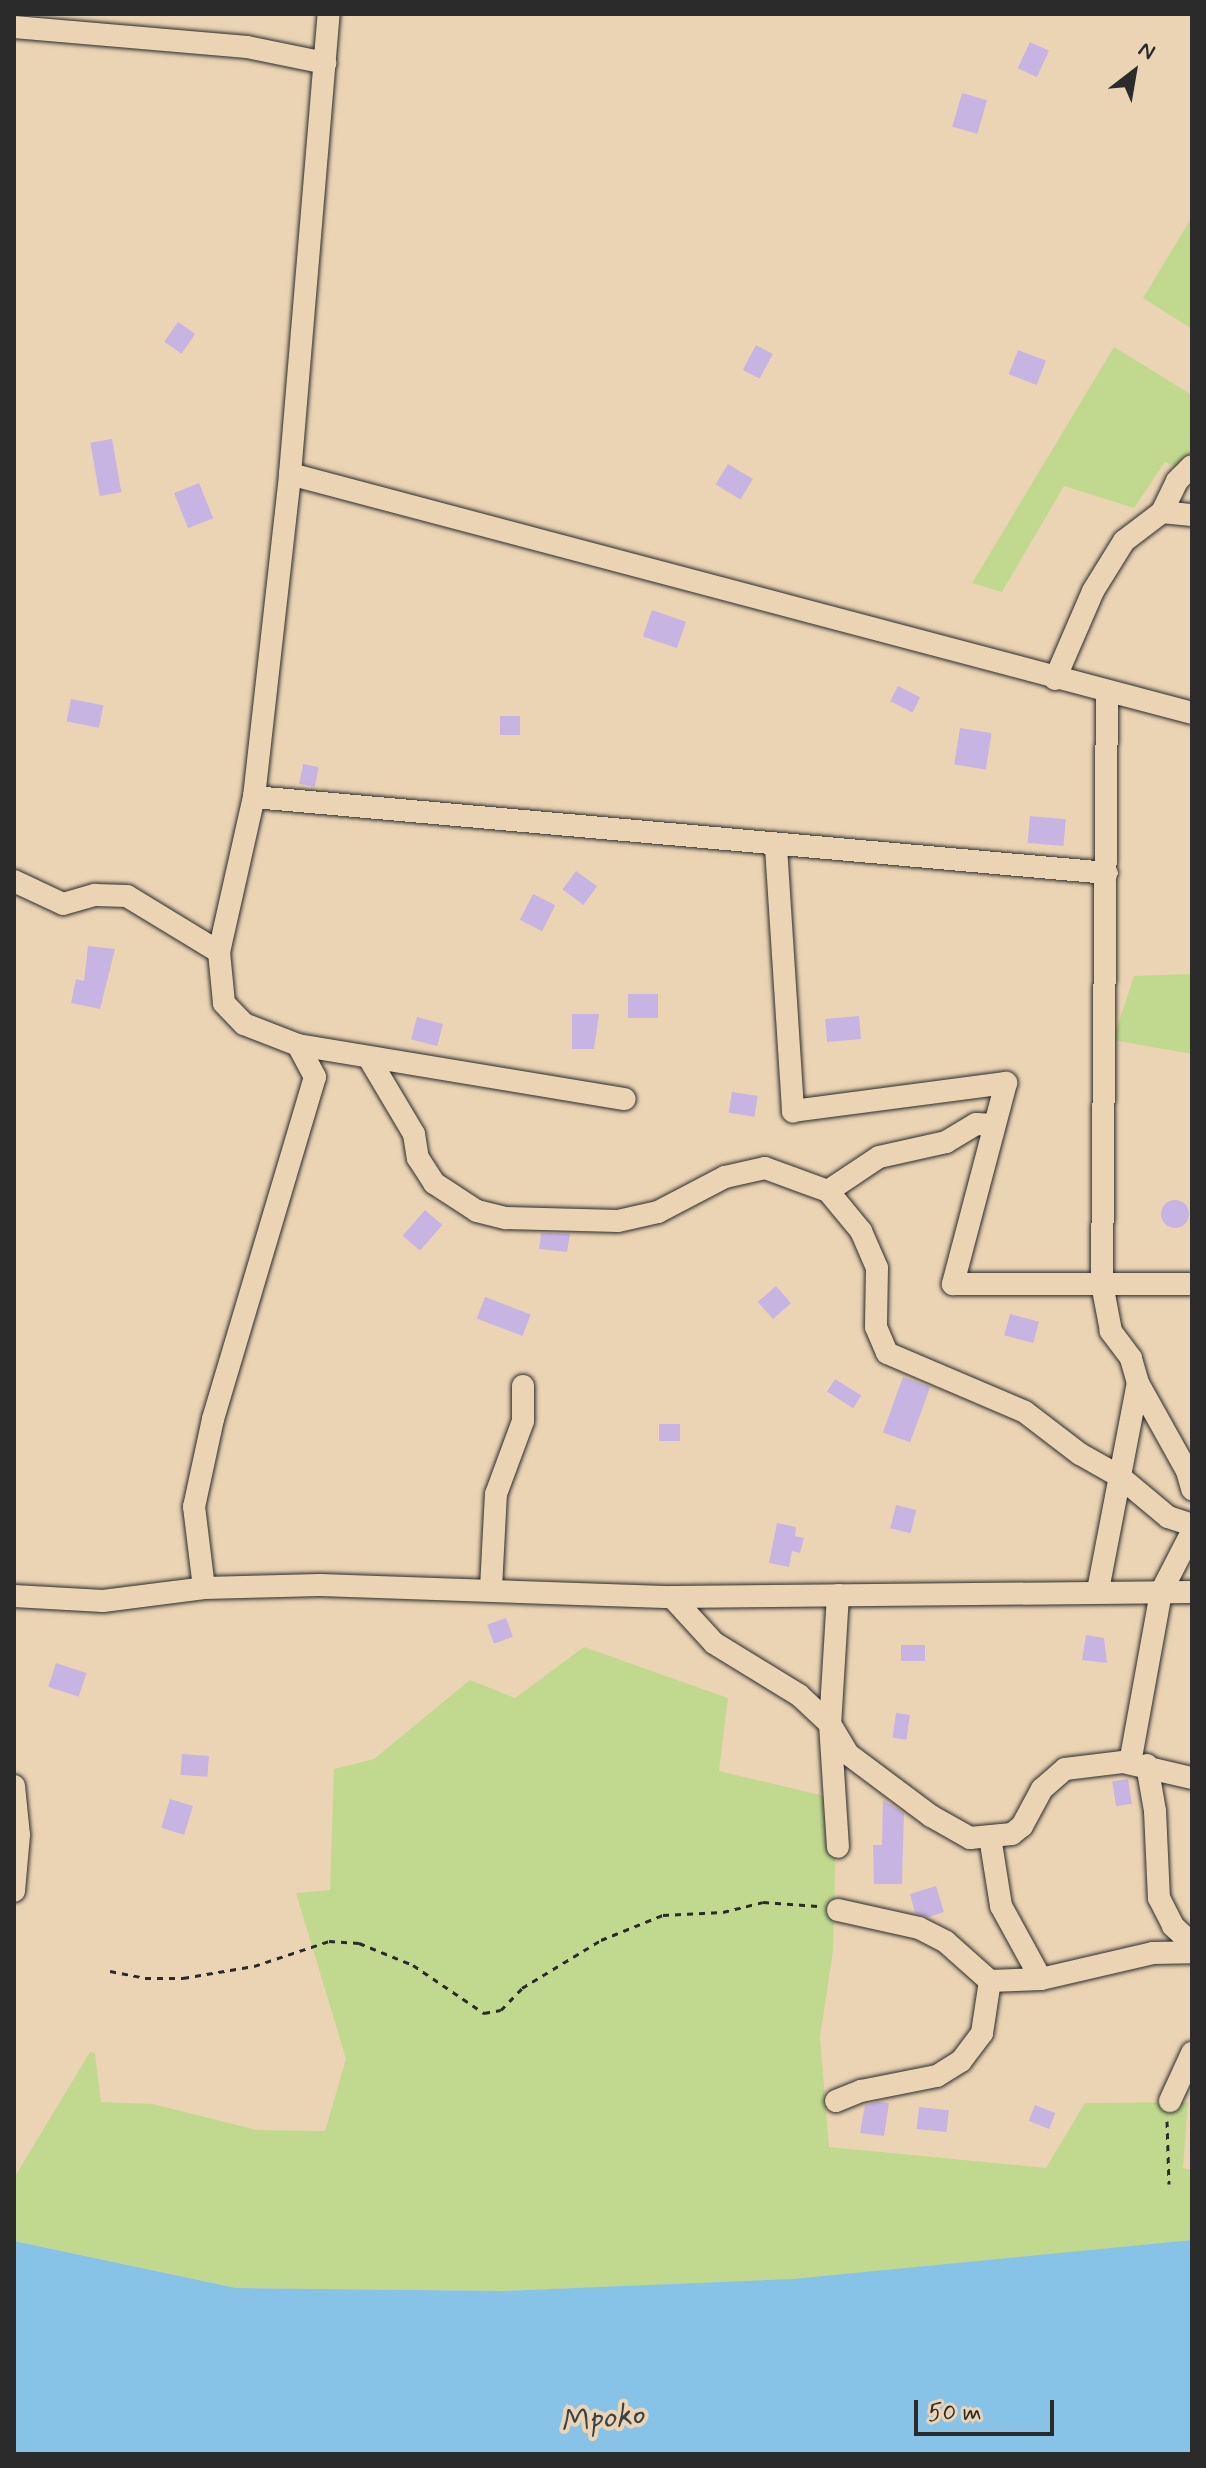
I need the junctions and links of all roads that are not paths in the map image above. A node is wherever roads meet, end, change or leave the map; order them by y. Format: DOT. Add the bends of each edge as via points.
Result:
graph roads {
  1 [pos="329,14"];
  2 [pos="14,27"];
  3 [pos="325,63"];
  4 [pos="1192,466"];
  5 [pos="290,474"];
  6 [pos="1162,512"];
  7 [pos="1192,515"];
  8 [pos="1055,679"];
  9 [pos="1107,693"];
  10 [pos="1192,713"];
  11 [pos="254,797"];
  12 [pos="776,847"];
  13 [pos="1107,873"];
  14 [pos="14,881"];
  15 [pos="219,952"];
  16 [pos="298,1045"];
  17 [pos="370,1060"];
  18 [pos="625,1099"];
  19 [pos="994,1125"];
  20 [pos="828,1191"];
  21 [pos="1102,1284"];
  22 [pos="1192,1284"];
  23 [pos="1138,1383"];
  24 [pos="523,1386"];
  25 [pos="1190,1475"];
  26 [pos="1119,1476"];
  27 [pos="1192,1525"];
  28 [pos="1192,1532"];
  29 [pos="204,1588"];
  30 [pos="491,1588"];
  31 [pos="1098,1590"];
  32 [pos="1161,1592"];
  33 [pos="1192,1592"];
  34 [pos="838,1595"];
  35 [pos="14,1596"];
  36 [pos="672,1597"];
  37 [pos="830,1724"];
  38 [pos="1138,1764"];
  39 [pos="1192,1778"];
  40 [pos="14,1786"];
  41 [pos="990,1837"];
  42 [pos="838,1847"];
  43 [pos="14,1891"];
  44 [pos="838,1910"];
  45 [pos="1192,1944"];
  46 [pos="1192,1952"];
  47 [pos="1041,1979"];
  48 [pos="990,1981"];
  49 [pos="1192,2053"];
  50 [pos="836,2101"];
  51 [pos="1170,2101"];
  1 -- 3 [label="street"];
  2 -- 3 [label="street" via="247,47"];
  3 -- 5 [label="street"];
  4 -- 6 [label="street" via="1177,481"];
  5 -- 8 [label="street"];
  5 -- 11 [label="street"];
  6 -- 7 [label="street"];
  6 -- 8 [label="street" via="1124,541 1093,591"];
  8 -- 9 [label="street"];
  9 -- 10 [label="street"];
  9 -- 13 [label="street"];
  11 -- 12 [label="street"];
  11 -- 15 [label="street"];
  12 -- 13 [label="street"];
  12 -- 19 [label="street" via="793,1111 1006,1083"];
  13 -- 21 [label="street"];
  14 -- 15 [label="street" via="63,904 95,895 127,896"];
  15 -- 16 [label="street" via="224,1003 244,1024"];
  16 -- 17 [label="street"];
  16 -- 29 [label="street" via="315,1077 213,1419 194,1507"];
  17 -- 18 [label="street"];
  17 -- 20 [label="street" via="414,1134 418,1158 434,1183 477,1211 506,1218 618,1221 658,1212 725,1177 765,1168"];
  19 -- 20 [label="street" via="976,1124 946,1142 879,1157"];
  19 -- 21 [label="street" via="953,1284"];
  20 -- 26 [label="street" via="861,1231 877,1268 876,1327 887,1353 1025,1412"];
  21 -- 22 [label="street"];
  21 -- 23 [label="street" via="1111,1331 1131,1358"];
  23 -- 25 [label="street"];
  23 -- 26 [label="street"];
  24 -- 30 [label="street" via="523,1421 496,1494"];
  26 -- 27 [label="street" via="1168,1517"];
  26 -- 31 [label="street"];
  28 -- 32 [label="street"];
  29 -- 30 [label="street"];
  29 -- 35 [label="street" via="103,1601"];
  30 -- 36 [label="street"];
  31 -- 32 [label="street"];
  31 -- 34 [label="street"];
  32 -- 33 [label="street"];
  32 -- 38 [label="street"];
  34 -- 36 [label="street"];
  34 -- 37 [label="street"];
  36 -- 37 [label="street" via="714,1643 799,1695"];
  37 -- 41 [label="street" via="848,1754 931,1816 970,1838"];
  37 -- 42 [label="street"];
  38 -- 39 [label="street"];
  38 -- 41 [label="street" via="1065,1769 1042,1789 1022,1826"];
  38 -- 45 [label="street" via="1155,1811 1159,1898 1173,1926"];
  40 -- 43 [label="street" via="19,1835"];
  41 -- 47 [label="street" via="1001,1906"];
  44 -- 48 [label="street" via="919,1928 946,1942"];
  46 -- 47 [label="street" via="1153,1953"];
  47 -- 48 [label="street"];
  48 -- 50 [label="street" via="982,2033 961,2061 937,2076"];
  49 -- 51 [label="street"];
}
